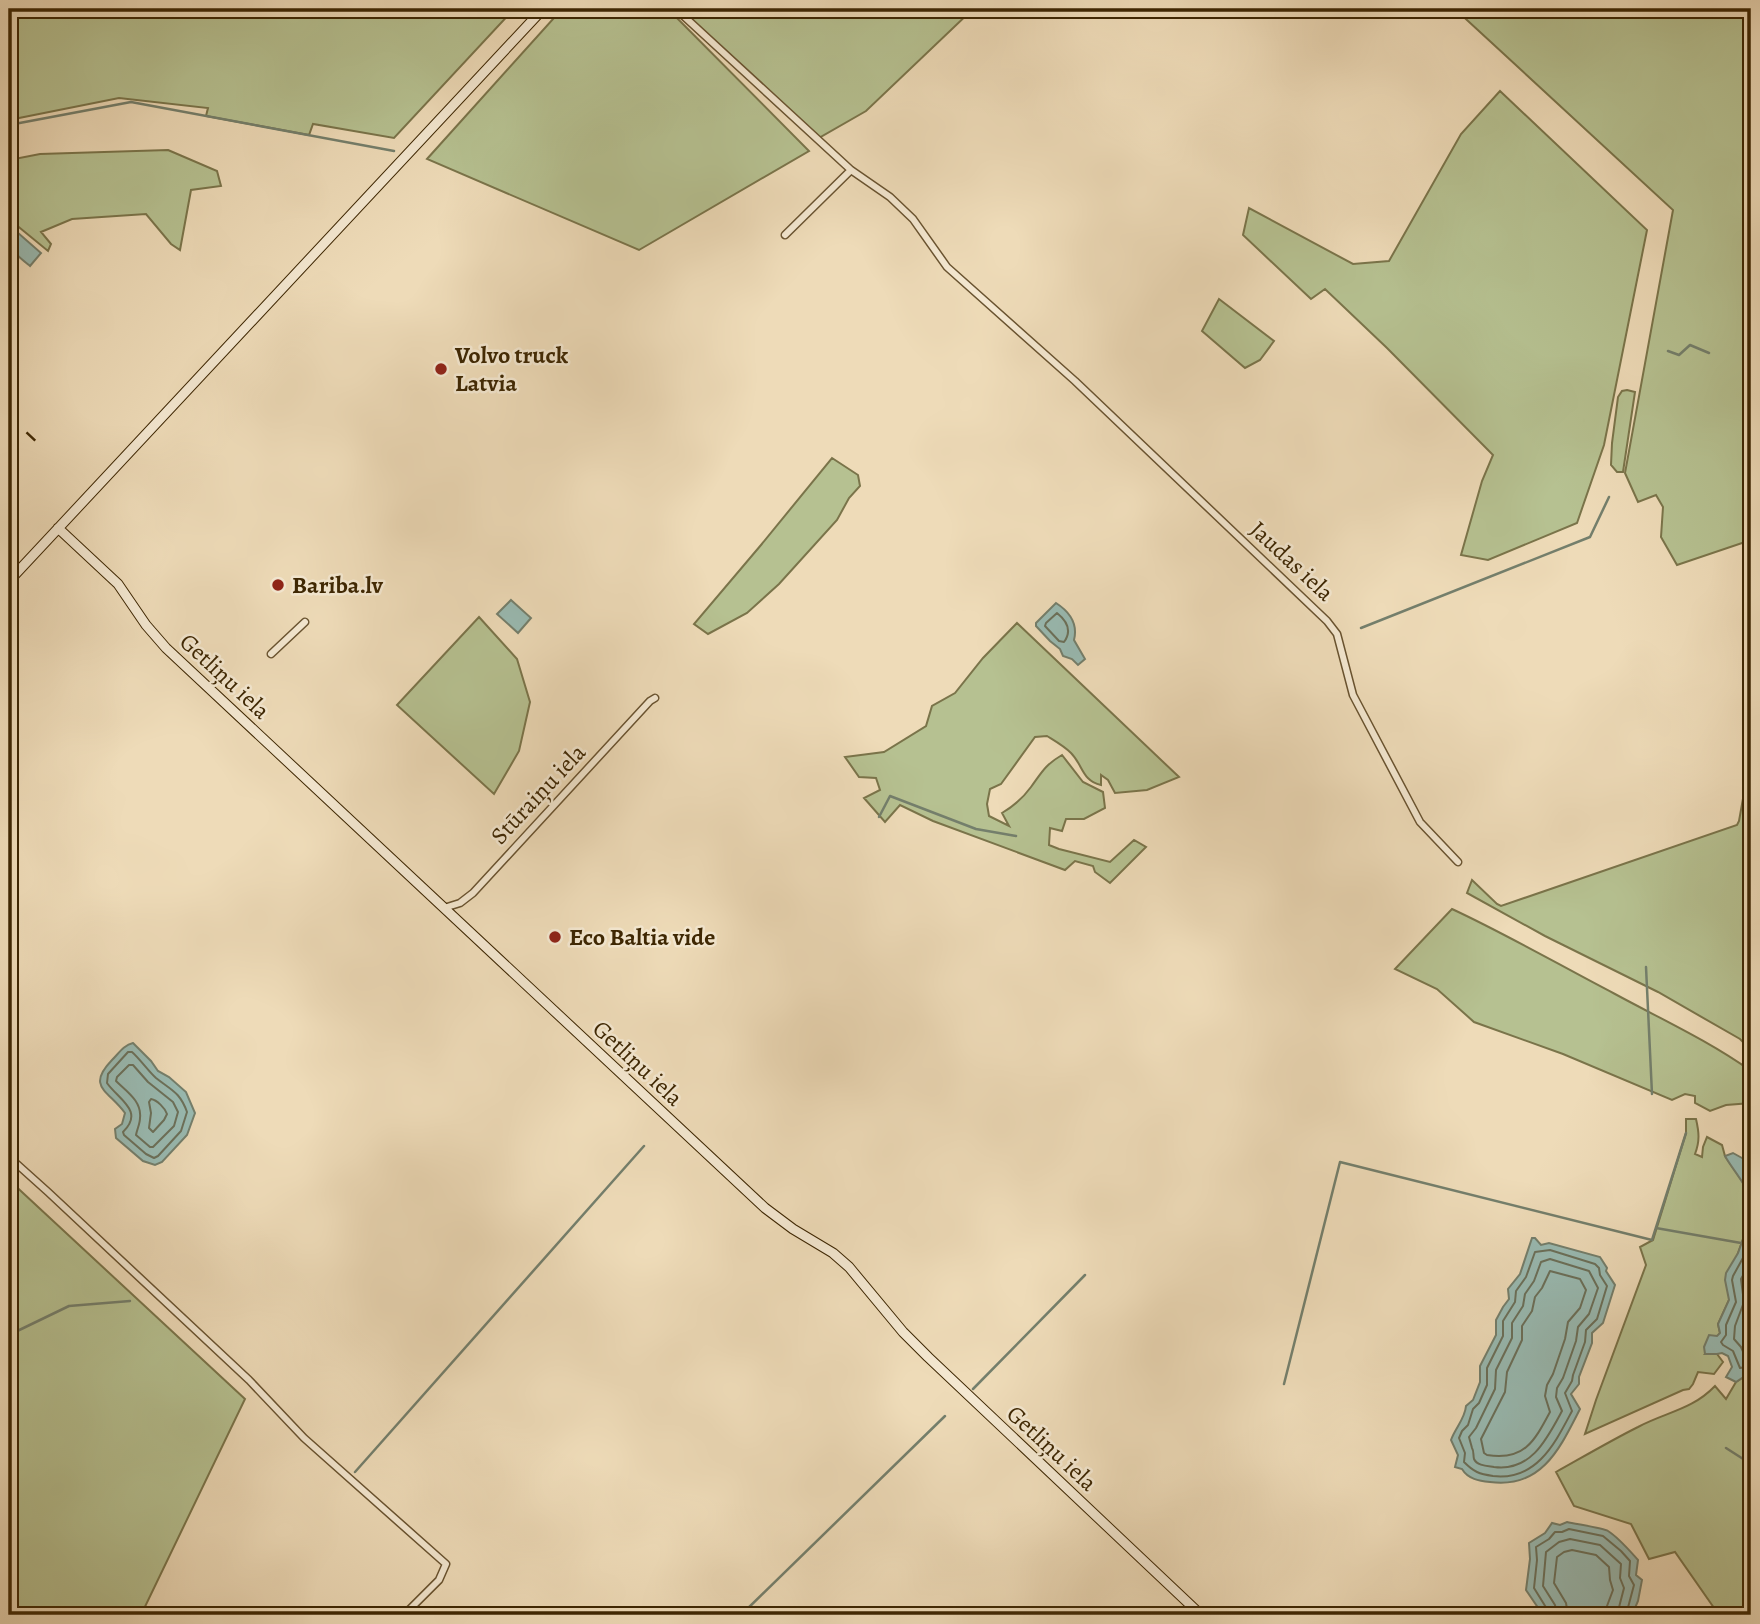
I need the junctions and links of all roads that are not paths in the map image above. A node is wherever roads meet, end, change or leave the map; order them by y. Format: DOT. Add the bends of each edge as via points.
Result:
graph roads {
  1 [pos="543,9"];
  2 [pos="676,9"];
  3 [pos="851,170"];
  4 [pos="785,235"];
  5 [pos="58,528"];
  6 [pos="9,581"];
  7 [pos="305,622"];
  8 [pos="271,654"];
  9 [pos="654,698"];
  10 [pos="1458,862"];
  11 [pos="444,908"];
  12 [pos="9,1157"];
  13 [pos="1192,1607"];
  14 [pos="404,1615"];
  15 [pos="1182,1615"];
  16 [pos="1201,1615"];
  17 [pos="1221,1615"];
  1 -- 5 [label="street"];
  2 -- 3 [label="street, Jaudas iela"];
  3 -- 4 [label="street"];
  3 -- 10 [label="street, Jaudas iela" via="890,197 947,267 1075,381 1327,621 1337,634 1353,695 1420,821"];
  5 -- 6 [label="street"];
  5 -- 11 [label="street, Getliņu iela" via="118,584 166,648"];
  7 -- 8 [label="street"];
  9 -- 11 [label="street, Stūraiņu iela" via="472,893"];
  11 -- 13 [label="street, Getliņu iela" via="765,1208 849,1267 928,1357"];
  12 -- 14 [label="street" via="304,1438 446,1564 439,1580"];
  13 -- 15 [label="street"];
  13 -- 16 [label="street, Getliņu iela"];
  16 -- 17 [label="street"];
}
